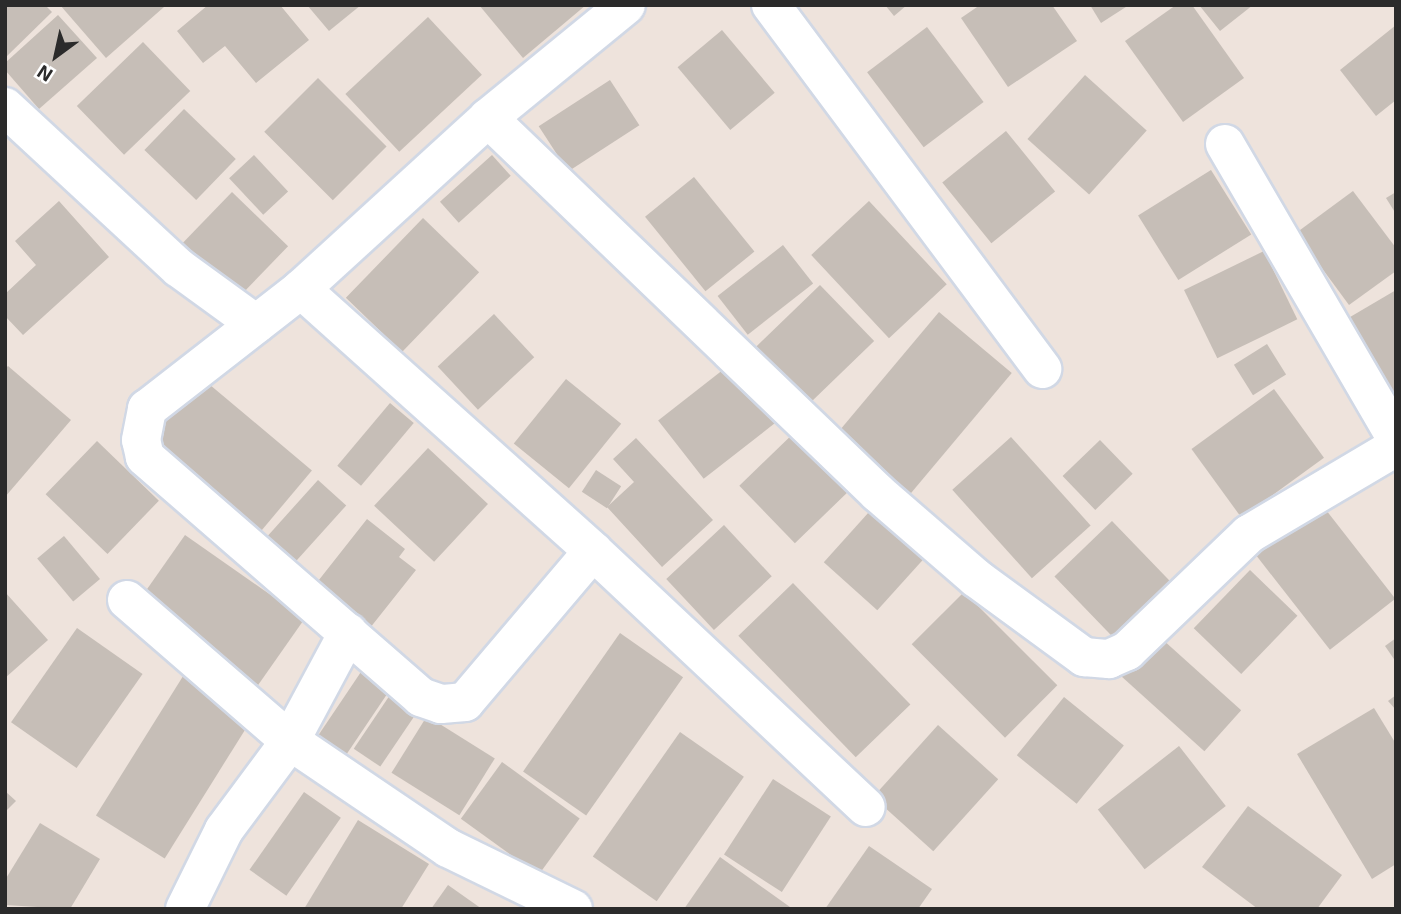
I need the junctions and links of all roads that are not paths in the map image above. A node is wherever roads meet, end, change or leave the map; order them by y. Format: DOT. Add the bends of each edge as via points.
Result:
graph roads {
  1 [pos="626,5"];
  2 [pos="771,5"];
  3 [pos="5,107"];
  4 [pos="488,118"];
  5 [pos="1225,144"];
  6 [pos="301,289"];
  7 [pos="256,324"];
  8 [pos="1042,369"];
  9 [pos="1396,438"];
  10 [pos="1396,447"];
  11 [pos="593,551"];
  12 [pos="127,600"];
  13 [pos="348,633"];
  14 [pos="290,741"];
  15 [pos="866,807"];
  16 [pos="185,909"];
  17 [pos="573,909"];
  1 -- 4 [label="street"];
  2 -- 8 [label="street"];
  3 -- 7 [label="street" via="178,268"];
  4 -- 6 [label="street"];
  4 -- 10 [label="street" via="878,492 976,578 1084,657 1109,659 1127,651 1249,534"];
  5 -- 9 [label="street"];
  6 -- 7 [label="street"];
  6 -- 11 [label="street"];
  7 -- 13 [label="street" via="147,409 141,440 145,457"];
  11 -- 13 [label="street" via="465,702 441,704 421,697"];
  11 -- 15 [label="street"];
  12 -- 14 [label="street"];
  13 -- 14 [label="street"];
  14 -- 16 [label="street" via="224,830"];
  14 -- 17 [label="street" via="448,848"];
}
